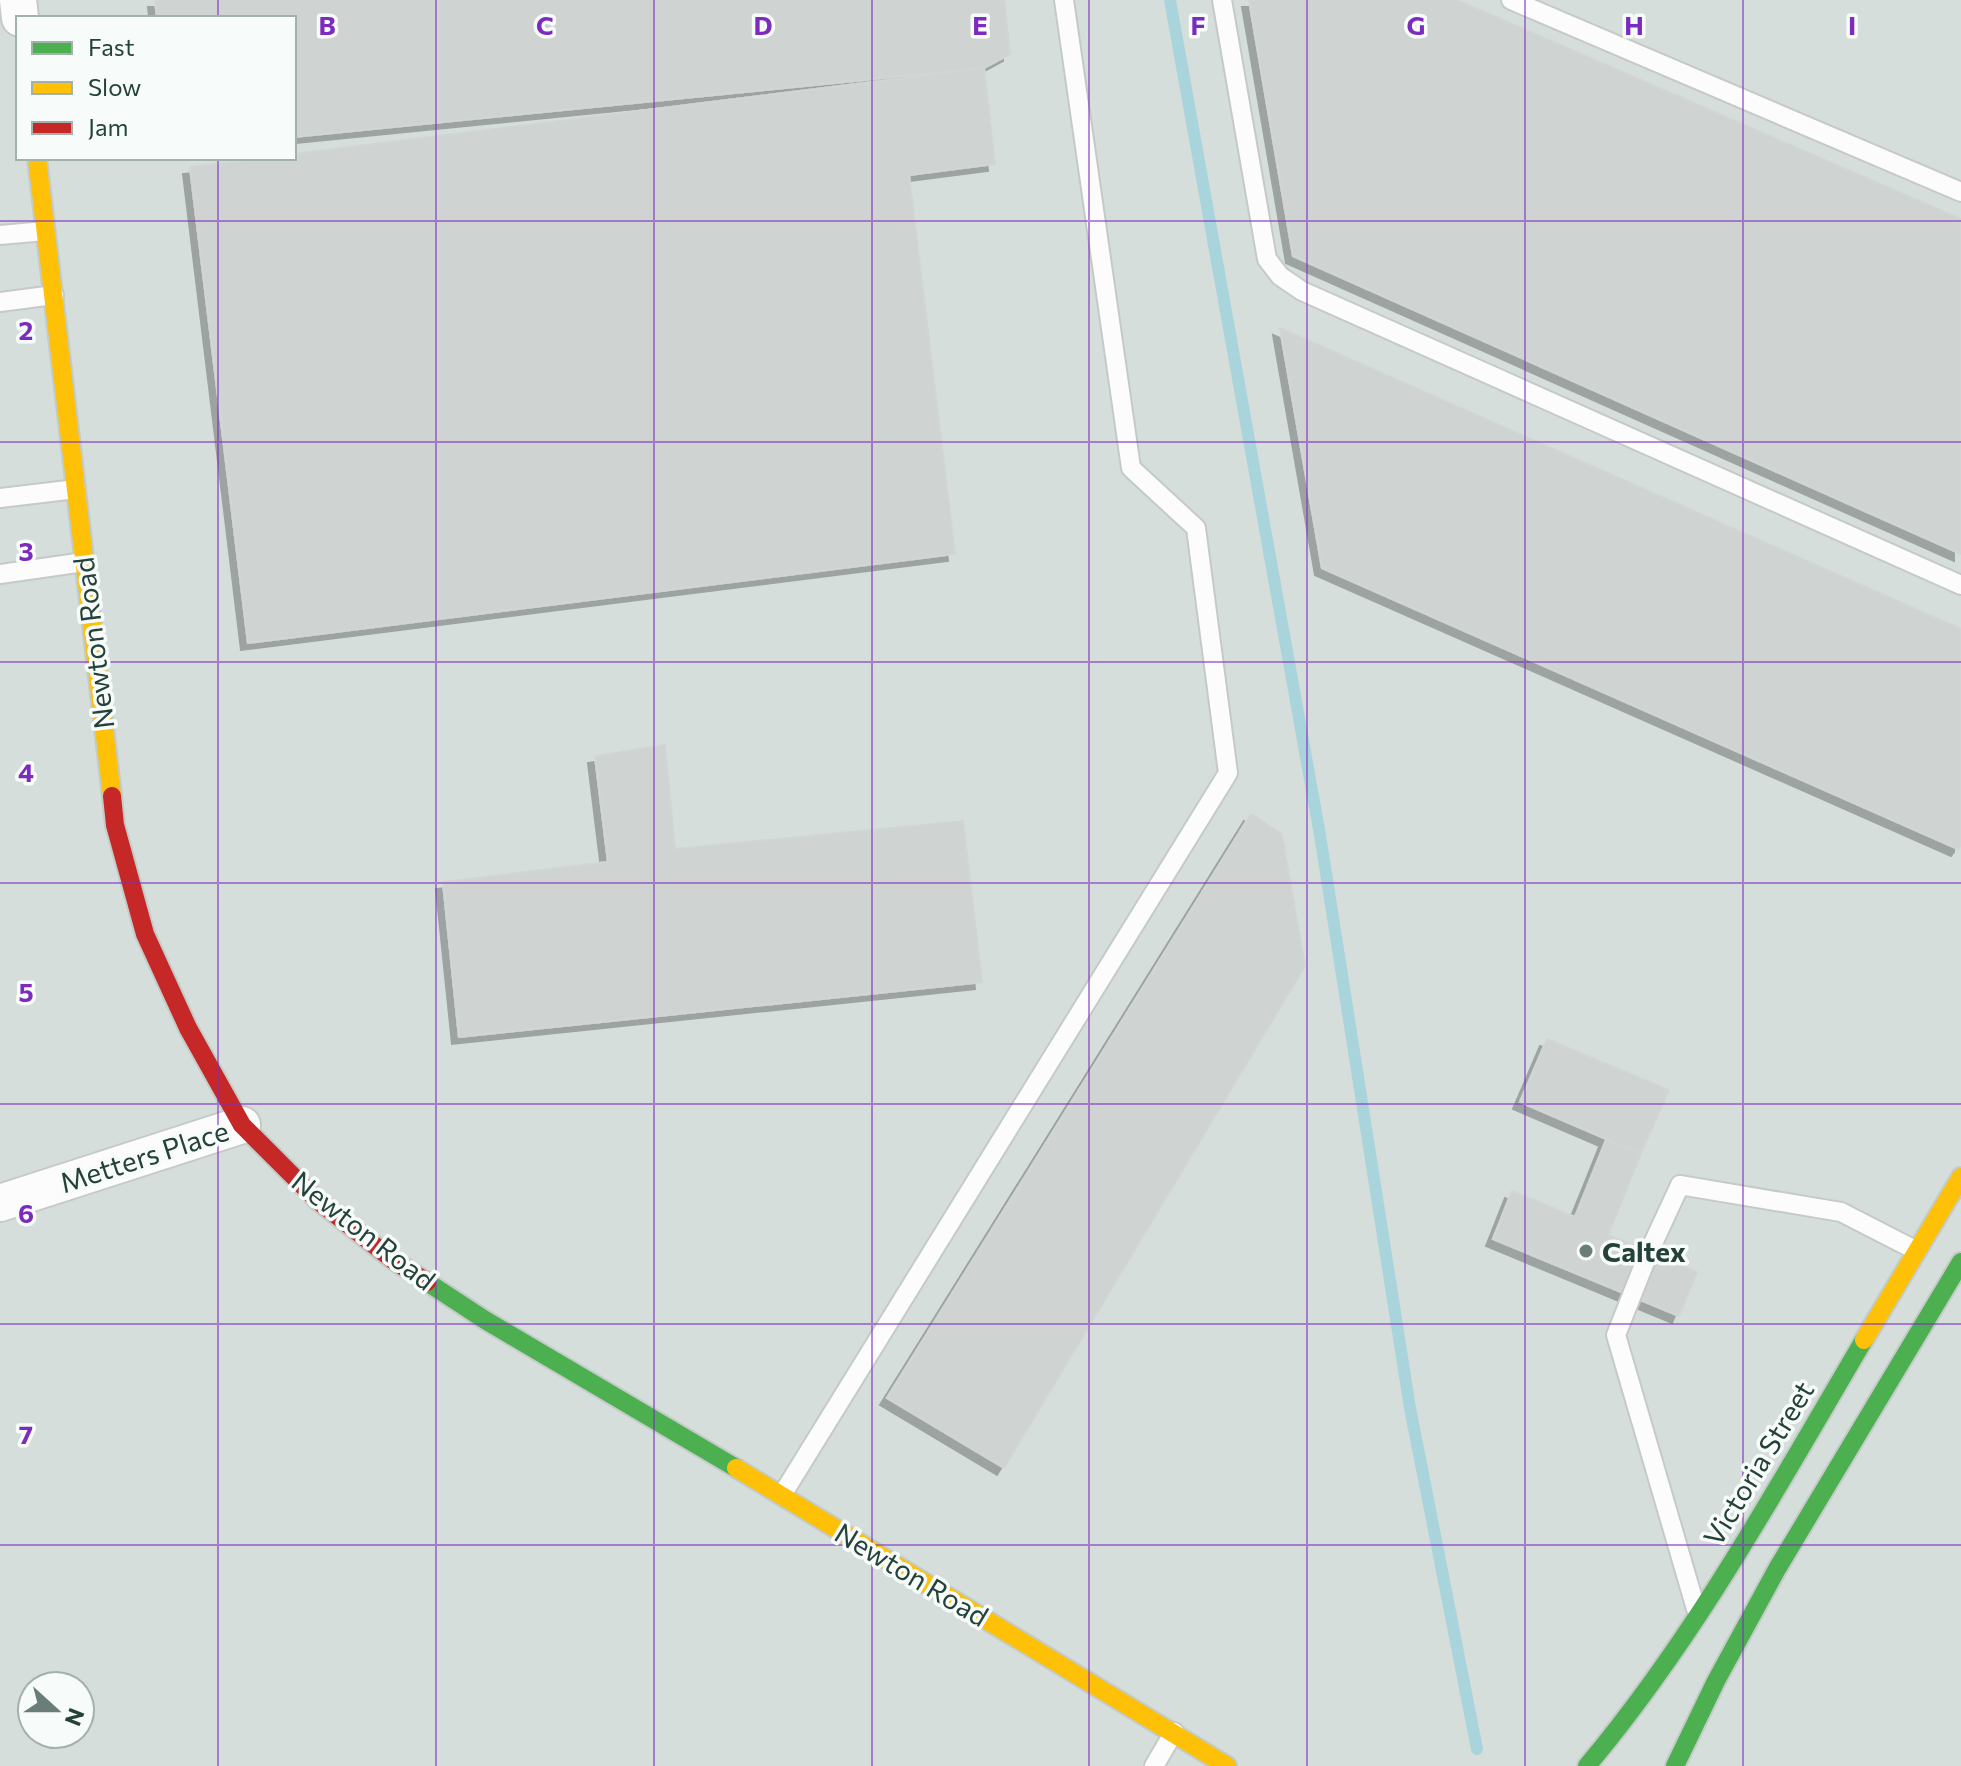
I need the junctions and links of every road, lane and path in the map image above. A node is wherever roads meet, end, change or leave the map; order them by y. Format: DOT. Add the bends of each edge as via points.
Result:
graph roads {
  1 [pos="1064,0"];
  2 [pos="1222,0"];
  3 [pos="1511,0"];
  4 [pos="37,160"];
  5 [pos="1961,192"];
  6 [pos="45,231"];
  7 [pos="0,235"];
  8 [pos="54,295"];
  9 [pos="0,302"];
  10 [pos="76,489"];
  11 [pos="0,498"];
  12 [pos="84,562"];
  13 [pos="0,574"];
  14 [pos="1961,585"];
  15 [pos="242,1125"];
  16 [pos="1961,1177"];
  17 [pos="0,1203"];
  18 [pos="1917,1251"];
  19 [pos="1961,1262"];
  20 [pos="782,1495"];
  21 [pos="1698,1615"];
  22 [pos="1174,1732"];
  23 [pos="1154,1766"];
  24 [pos="1227,1766"];
  25 [pos="1587,1766"];
  26 [pos="1675,1766"];
  1 -- 20 [label="lane" via="1131,468 1196,528 1228,773"];
  2 -- 14 [label="lane" via="1267,259 1280,276 1302,291"];
  3 -- 5 [label="lane"];
  4 -- 6 [label="street, Newton Road"];
  6 -- 7 [label="lane"];
  6 -- 8 [label="street, Newton Road"];
  8 -- 9 [label="lane"];
  8 -- 10 [label="street, Newton Road"];
  10 -- 11 [label="lane"];
  10 -- 12 [label="street, Newton Road"];
  12 -- 13 [label="lane"];
  12 -- 15 [label="street, Newton Road" via="115,825 145,934 188,1028"];
  15 -- 17 [label="street, Metters Place"];
  15 -- 20 [label="street, Newton Road" via="317,1200 393,1260"];
  16 -- 18 [label="street, Victoria Street"];
  18 -- 21 [label="street, Victoria Street"];
  18 -- 21 [label="lane" via="1841,1212 1680,1185 1616,1335"];
  19 -- 26 [label="street" via="1777,1569"];
  20 -- 22 [label="street, Newton Road"];
  21 -- 25 [label="street, Victoria Street" via="1673,1656"];
  22 -- 23 [label="lane"];
  22 -- 24 [label="street, Newton Road"];
}
